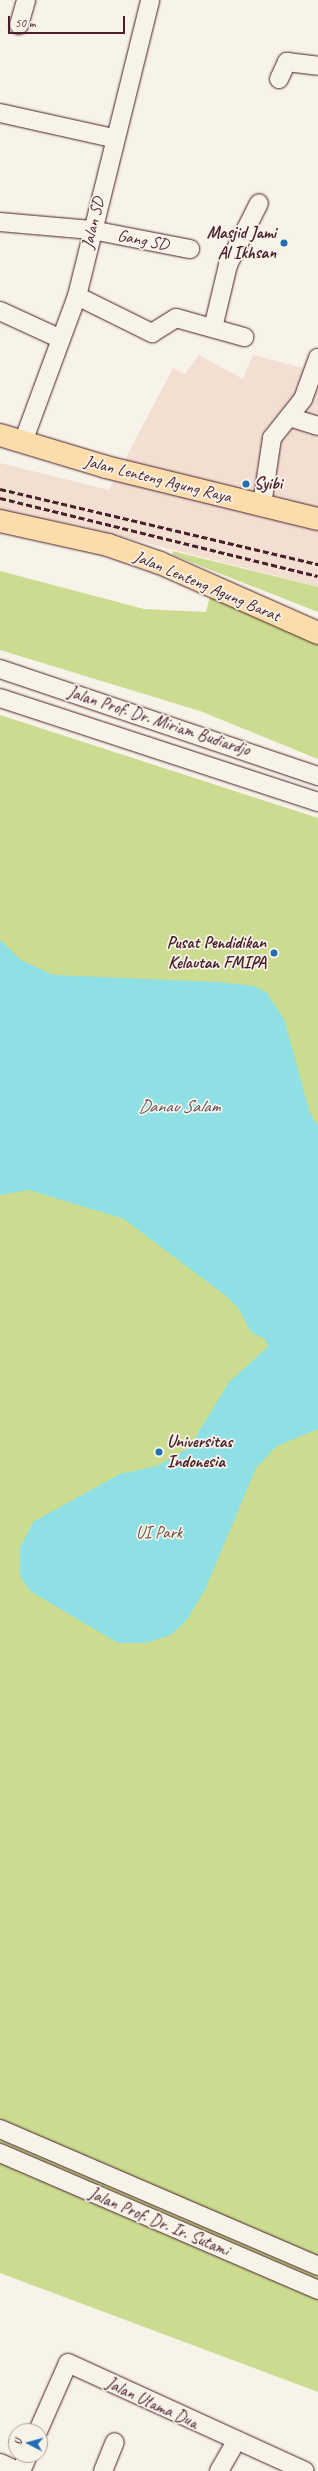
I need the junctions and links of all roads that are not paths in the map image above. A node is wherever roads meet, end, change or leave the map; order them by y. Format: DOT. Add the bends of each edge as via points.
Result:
graph roads {
  1 [pos="26,0"];
  2 [pos="150,0"];
  3 [pos="19,25"];
  4 [pos="318,66"];
  5 [pos="279,79"];
  6 [pos="0,113"];
  7 [pos="113,138"];
  8 [pos="259,202"];
  9 [pos="0,222"];
  10 [pos="92,230"];
  11 [pos="190,249"];
  12 [pos="77,296"];
  13 [pos="0,311"];
  14 [pos="213,328"];
  15 [pos="244,337"];
  16 [pos="61,339"];
  17 [pos="318,358"];
  18 [pos="289,417"];
  19 [pos="318,426"];
  20 [pos="0,435"];
  21 [pos="23,442"];
  22 [pos="262,505"];
  23 [pos="318,519"];
  24 [pos="0,522"];
  25 [pos="318,633"];
  26 [pos="0,669"];
  27 [pos="0,698"];
  28 [pos="318,776"];
  29 [pos="318,802"];
  30 [pos="0,2129"];
  31 [pos="0,2153"];
  32 [pos="318,2266"];
  33 [pos="318,2290"];
  34 [pos="42,2423"];
  35 [pos="115,2442"];
  36 [pos="236,2442"];
  37 [pos="0,2464"];
  38 [pos="17,2471"];
  39 [pos="103,2471"];
  40 [pos="219,2471"];
  41 [pos="305,2471"];
  1 -- 3 [label="street"];
  2 -- 7 [label="street, Jalan SD"];
  4 -- 5 [label="street" via="287,62"];
  6 -- 7 [label="street"];
  7 -- 10 [label="street, Jalan SD"];
  8 -- 14 [label="street" via="228,265"];
  9 -- 10 [label="street, Gang SD"];
  10 -- 11 [label="street, Gang SD"];
  10 -- 12 [label="street, Jalan SD"];
  12 -- 14 [label="street" via="152,333 176,318"];
  12 -- 16 [label="street, Jalan SD"];
  13 -- 16 [label="street"];
  14 -- 15 [label="street"];
  16 -- 21 [label="street, Jalan SD"];
  17 -- 18 [label="street" via="306,392"];
  18 -- 19 [label="street"];
  18 -- 22 [label="street" via="272,438"];
  20 -- 21 [label="main road, Jalan Lenteng Agung Raya"];
  21 -- 22 [label="main road, Jalan Lenteng Agung Raya"];
  22 -- 23 [label="main road, Jalan Lenteng Agung Raya"];
  24 -- 25 [label="main road, Jalan Lenteng Agung Barat" via="108,545 160,563"];
  26 -- 28 [label="street, Jalan Prof. Dr. Miriam Budiardjo"];
  27 -- 29 [label="street, Jalan Prof. Dr. Miriam Budiardjo"];
  30 -- 32 [label="street, Jalan Prof. Dr. Ir. Sutami"];
  31 -- 33 [label="street, Jalan Prof. Dr. Ir. Sutami"];
  34 -- 36 [label="street, Jalan Utama Dua" via="68,2363"];
  35 -- 39 [label="street"];
  36 -- 40 [label="street"];
  36 -- 41 [label="street, Jalan Utama Dua"];
  37 -- 38 [label="street"];
}
